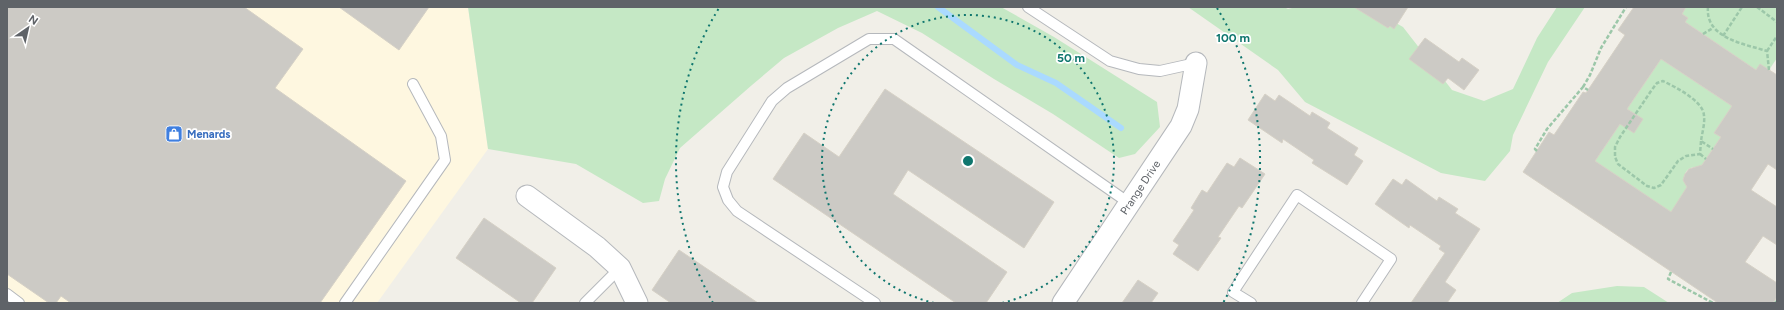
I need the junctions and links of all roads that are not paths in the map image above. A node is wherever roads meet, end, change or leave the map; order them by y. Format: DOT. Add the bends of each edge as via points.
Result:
graph roads {
  1 [pos="1028,7"];
  2 [pos="1196,63"];
  3 [pos="413,84"];
  4 [pos="527,196"];
  5 [pos="1130,203"];
  6 [pos="620,268"];
  7 [pos="7,294"];
  8 [pos="19,303"];
  9 [pos="345,303"];
  10 [pos="585,303"];
  11 [pos="637,303"];
  12 [pos="875,303"];
  13 [pos="1063,303"];
  14 [pos="1251,303"];
  15 [pos="1362,303"];
  1 -- 2 [label="lane" via="1110,61 1139,69 1160,71"];
  2 -- 5 [label="street, Prange Drive" via="1188,109 1180,126"];
  3 -- 9 [label="lane" via="441,136 444,160"];
  4 -- 6 [label="street" via="597,247"];
  5 -- 12 [label="lane" via="894,39 869,39 787,88 772,101 727,172 723,187 728,200 737,211"];
  5 -- 13 [label="street, Prange Drive"];
  6 -- 10 [label="lane"];
  6 -- 11 [label="street"];
  7 -- 8 [label="lane"];
  14 -- 15 [label="lane" via="1234,292 1296,195 1391,259"];
}
